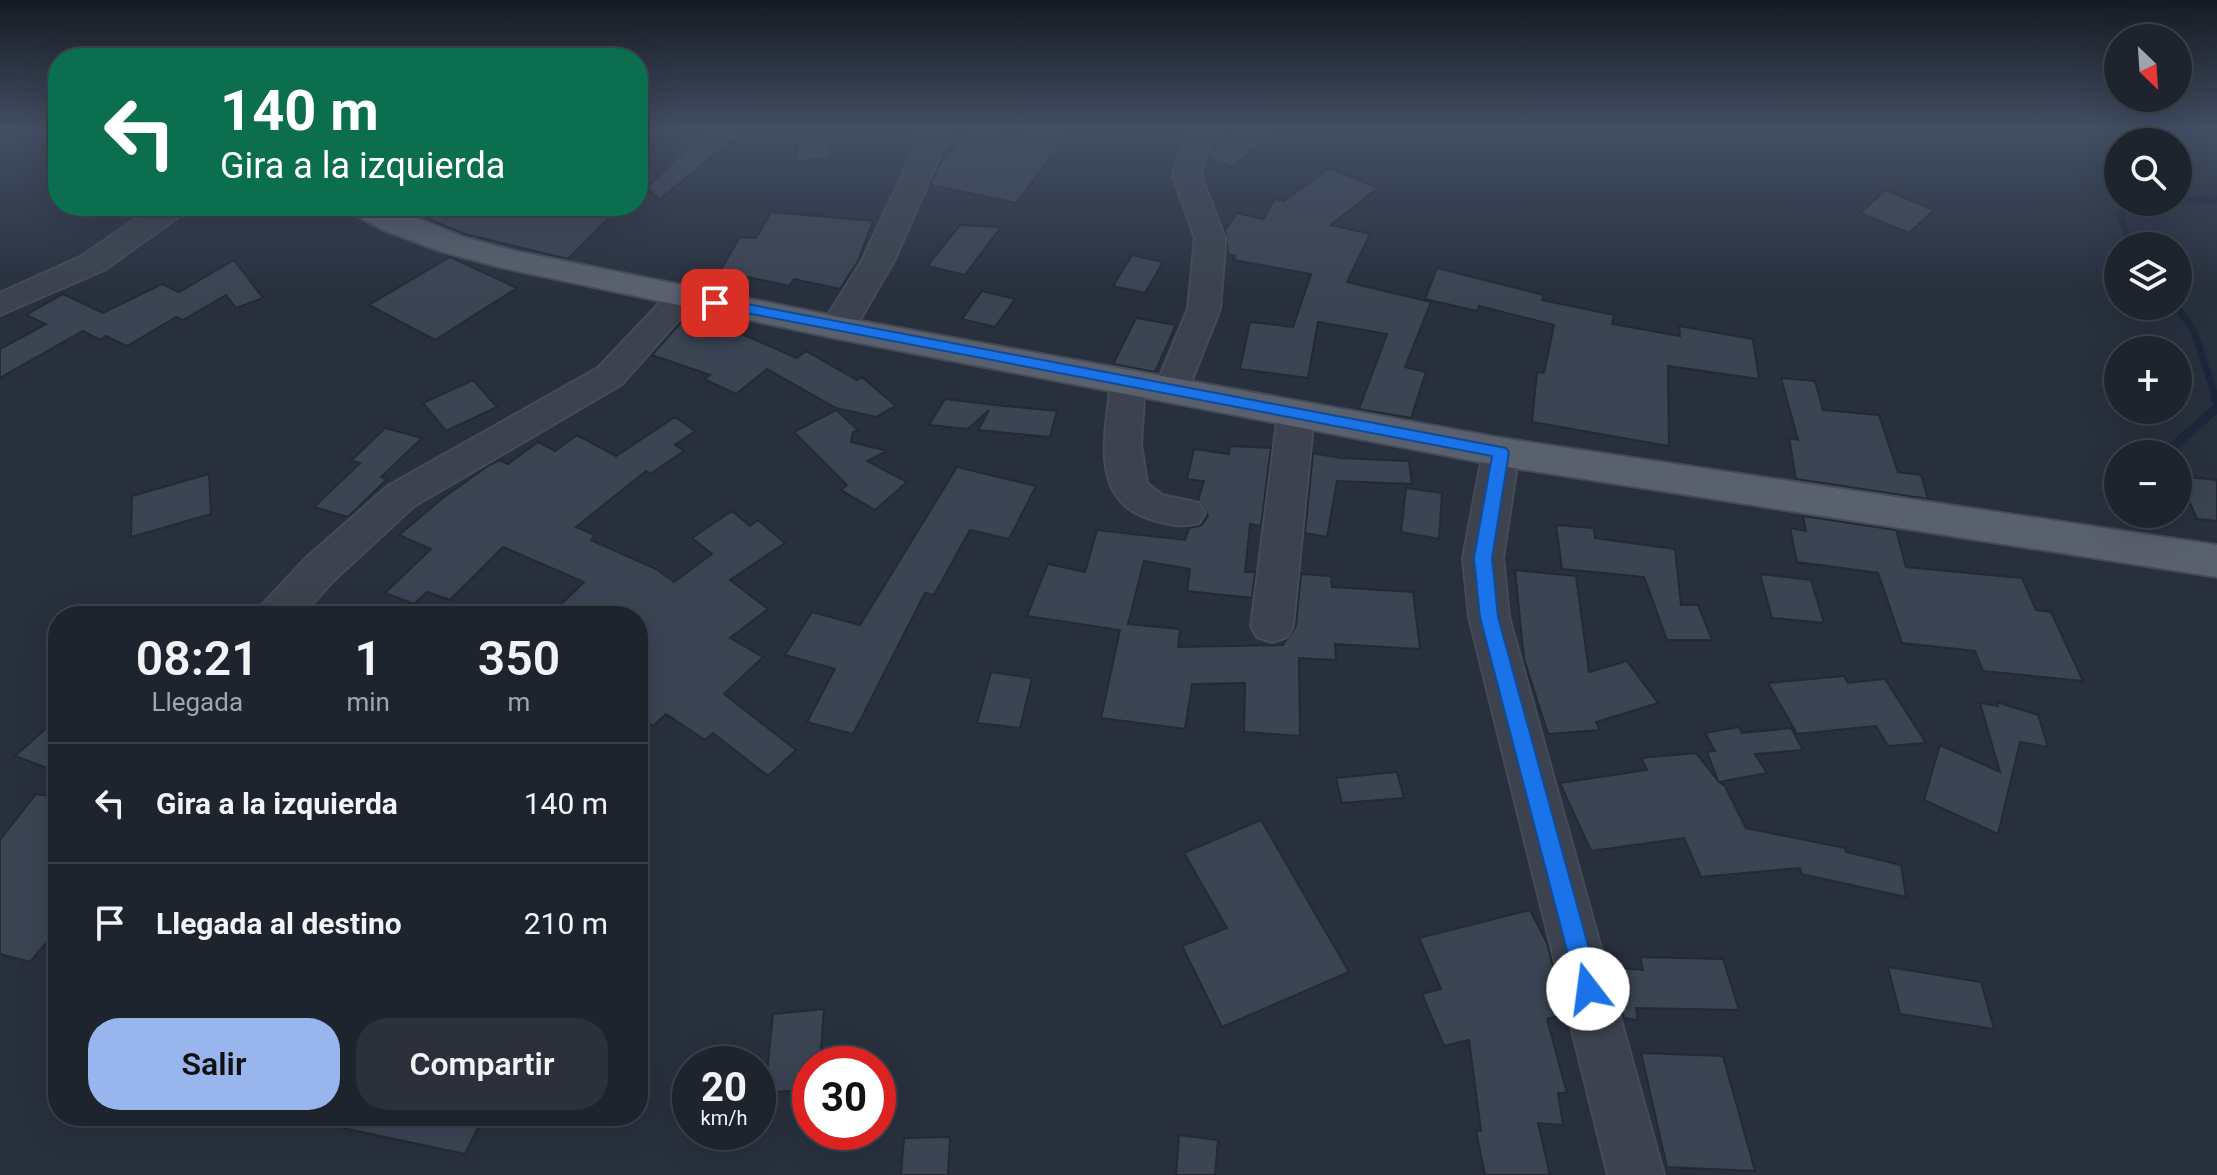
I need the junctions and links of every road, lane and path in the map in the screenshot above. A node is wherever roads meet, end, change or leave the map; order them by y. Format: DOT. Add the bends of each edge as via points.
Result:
graph roads {
  1 [pos="909,183"];
  2 [pos="1190,183"];
  3 [pos="162,216"];
  4 [pos="382,216"];
  5 [pos="684,296"];
  6 [pos="0,305"];
  7 [pos="839,328"];
  8 [pos="1128,382"];
  9 [pos="1171,390"];
  10 [pos="1296,414"];
  11 [pos="1501,452"];
  12 [pos="1186,513"];
  13 [pos="2217,561"];
  14 [pos="285,606"];
  15 [pos="1272,626"];
  16 [pos="1636,1175"];
  1 -- 7 [label="street" via="878,261"];
  2 -- 9 [label="street" via="1210,238 1204,309"];
  3 -- 6 [label="street" via="113,252"];
  4 -- 5 [label="main road" via="511,260"];
  5 -- 7 [label="main road"];
  5 -- 14 [label="street" via="610,376 401,496"];
  7 -- 8 [label="main road"];
  8 -- 9 [label="main road"];
  8 -- 12 [label="street" via="1123,463 1130,489 1148,504"];
  9 -- 10 [label="main road"];
  10 -- 11 [label="main road"];
  10 -- 15 [label="street"];
  11 -- 13 [label="main road"];
  11 -- 16 [label="street" via="1483,558 1489,617"];
}
